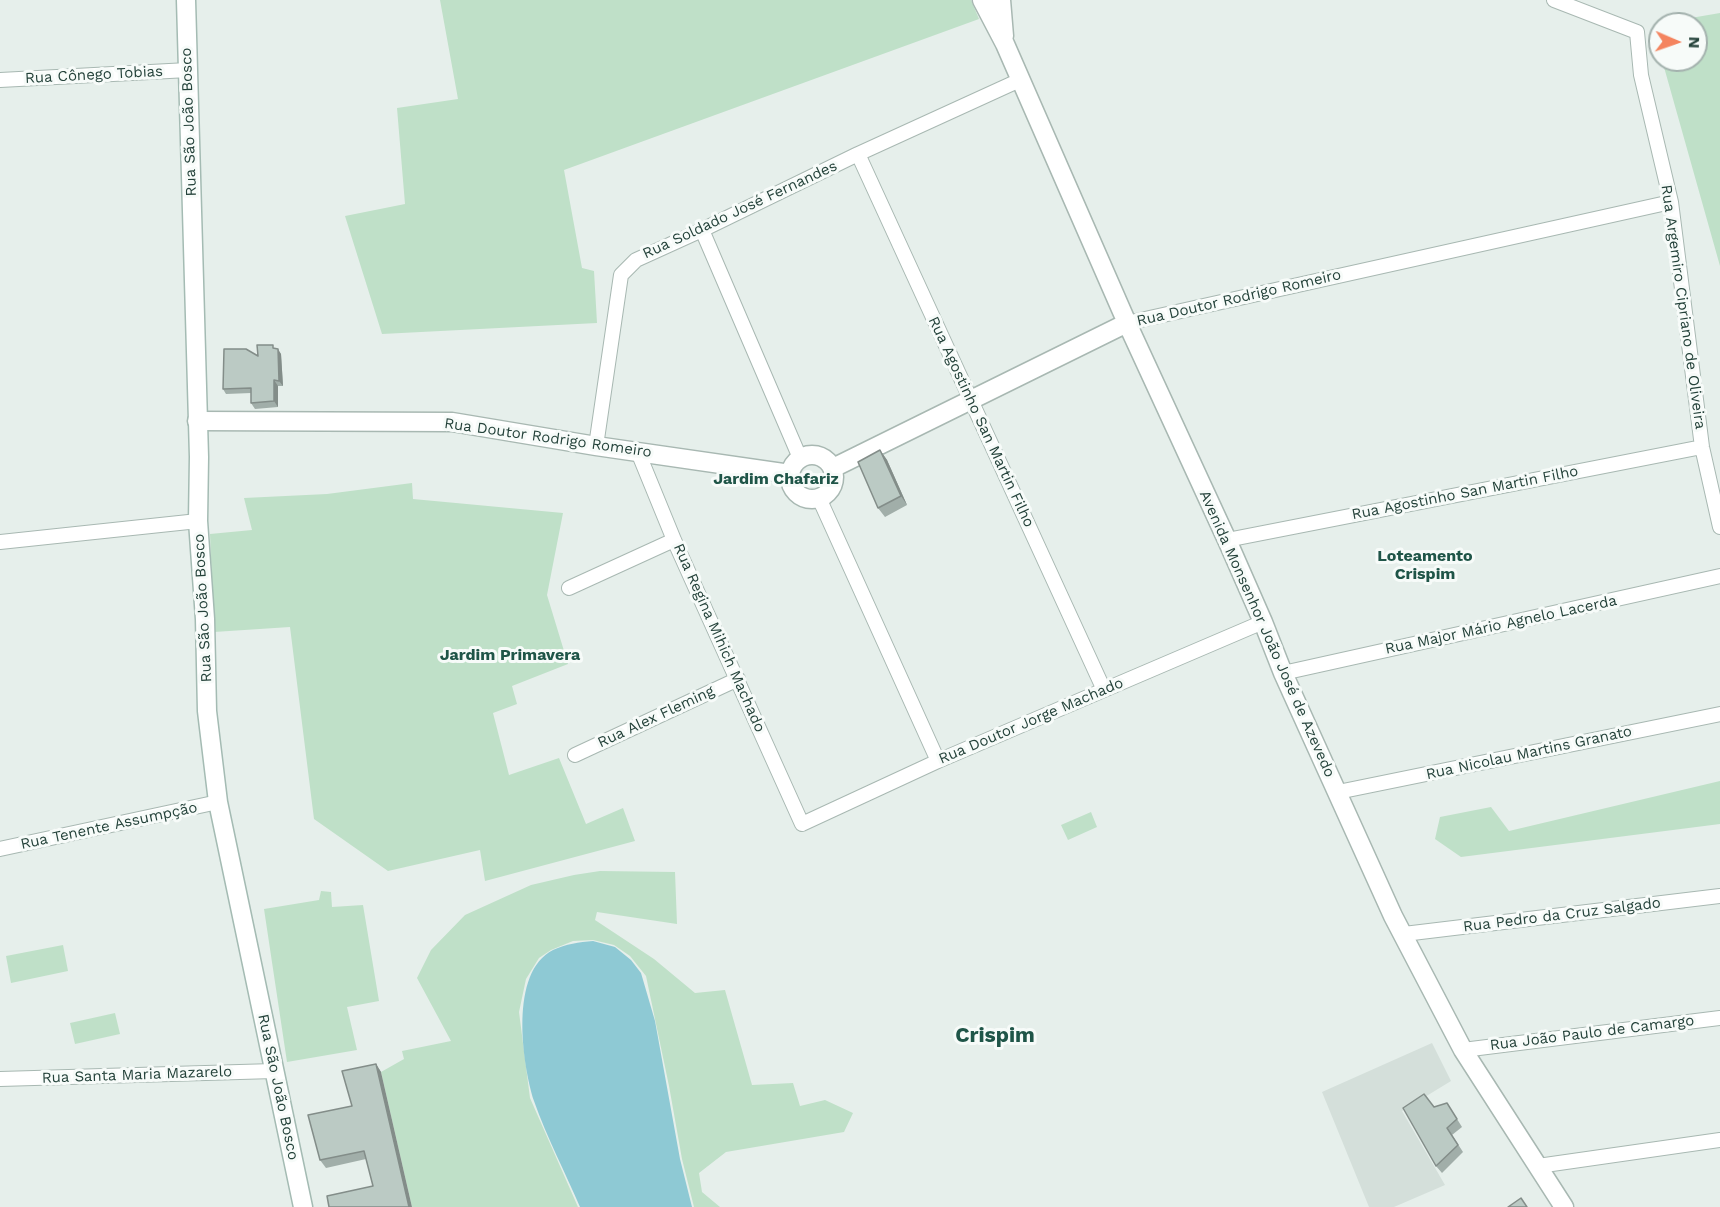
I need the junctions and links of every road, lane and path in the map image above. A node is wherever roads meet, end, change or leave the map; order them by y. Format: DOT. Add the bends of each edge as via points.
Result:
graph roads {
  1 [pos="186,0"];
  2 [pos="982,0"];
  3 [pos="1001,0"];
  4 [pos="1554,0"];
  5 [pos="1005,44"];
  6 [pos="188,70"];
  7 [pos="0,80"];
  8 [pos="1020,80"];
  9 [pos="858,154"];
  10 [pos="1671,202"];
  11 [pos="702,230"];
  12 [pos="1127,323"];
  13 [pos="971,400"];
  14 [pos="197,421"];
  15 [pos="596,446"];
  16 [pos="1702,447"];
  17 [pos="638,452"];
  18 [pos="795,466"];
  19 [pos="833,468"];
  20 [pos="819,498"];
  21 [pos="198,521"];
  22 [pos="1720,527"];
  23 [pos="674,540"];
  24 [pos="1227,540"];
  25 [pos="0,542"];
  26 [pos="1720,576"];
  27 [pos="569,588"];
  28 [pos="1263,622"];
  29 [pos="1283,673"];
  30 [pos="738,679"];
  31 [pos="1104,690"];
  32 [pos="1720,714"];
  33 [pos="574,755"];
  34 [pos="938,761"];
  35 [pos="1338,792"];
  36 [pos="218,802"];
  37 [pos="802,824"];
  38 [pos="0,849"];
  39 [pos="1720,896"];
  40 [pos="1404,934"];
  41 [pos="1720,1018"];
  42 [pos="1464,1050"];
  43 [pos="274,1071"];
  44 [pos="0,1079"];
  45 [pos="1720,1140"];
  46 [pos="1538,1166"];
  47 [pos="303,1207"];
  48 [pos="1564,1207"];
  1 -- 6 [label="street, Rua São João Bosco"];
  2 -- 5 [label="street"];
  3 -- 5 [label="street"];
  4 -- 10 [label="street, Rua Argemiro Cipriano de Oliveira" via="1637,32 1641,75"];
  5 -- 8 [label="street, Avenida Monsenhor João José de Azevedo"];
  6 -- 7 [label="street, Rua Cônego Tobias"];
  6 -- 14 [label="street, Rua São João Bosco"];
  8 -- 9 [label="street, Rua Soldado José Fernandes"];
  8 -- 12 [label="street, Avenida Monsenhor João José de Azevedo"];
  9 -- 11 [label="street, Rua Soldado José Fernandes"];
  9 -- 13 [label="street, Rua Agostinho San Martin Filho"];
  10 -- 12 [label="street, Rua Doutor Rodrigo Romeiro"];
  10 -- 16 [label="street, Rua Argemiro Cipriano de Oliveira"];
  11 -- 15 [label="street, Rua Soldado José Fernandes" via="636,260 621,275"];
  11 -- 18 [label="street"];
  12 -- 13 [label="street, Rua Doutor Rodrigo Romeiro"];
  12 -- 24 [label="street, Avenida Monsenhor João José de Azevedo"];
  13 -- 19 [label="street, Rua Doutor Rodrigo Romeiro"];
  13 -- 31 [label="street, Rua Agostinho San Martin Filho"];
  14 -- 15 [label="street, Rua Doutor Rodrigo Romeiro" via="452,422"];
  14 -- 21 [label="street, Rua São João Bosco"];
  15 -- 17 [label="street, Rua Doutor Rodrigo Romeiro"];
  16 -- 22 [label="street, Rua Argemiro Cipriano de Oliveira"];
  16 -- 24 [label="street, Rua Agostinho San Martin Filho"];
  17 -- 18 [label="street, Rua Doutor Rodrigo Romeiro"];
  17 -- 23 [label="street, Rua Regina Mihich Machado"];
  18 -- 19 [label="street" via="813,454 825,458"];
  18 -- 20 [label="street" via="792,485 798,494 808,499"];
  19 -- 20 [label="street" via="835,480 830,492"];
  20 -- 34 [label="street"];
  21 -- 25 [label="street"];
  21 -- 36 [label="street, Rua São João Bosco" via="207,711"];
  23 -- 27 [label="street"];
  23 -- 30 [label="street, Rua Regina Mihich Machado"];
  24 -- 28 [label="street, Avenida Monsenhor João José de Azevedo"];
  26 -- 29 [label="street, Rua Major Mário Agnelo Lacerda"];
  28 -- 29 [label="street, Avenida Monsenhor João José de Azevedo"];
  28 -- 31 [label="street, Rua Doutor Jorge Machado"];
  29 -- 35 [label="street, Avenida Monsenhor João José de Azevedo"];
  30 -- 33 [label="street, Rua Alex Fleming"];
  30 -- 37 [label="street, Rua Regina Mihich Machado"];
  31 -- 34 [label="street, Rua Doutor Jorge Machado"];
  32 -- 35 [label="street, Rua Nicolau Martins Granato"];
  34 -- 37 [label="street, Rua Doutor Jorge Machado"];
  35 -- 40 [label="street, Avenida Monsenhor João José de Azevedo"];
  36 -- 38 [label="street, Rua Tenente Assumpção"];
  36 -- 43 [label="street, Rua São João Bosco"];
  39 -- 40 [label="street, Rua Pedro da Cruz Salgado"];
  40 -- 42 [label="street, Avenida Monsenhor João José de Azevedo"];
  41 -- 42 [label="street, Rua João Paulo de Camargo"];
  42 -- 46 [label="street, Avenida Monsenhor João José de Azevedo"];
  43 -- 44 [label="street, Rua Santa Maria Mazarelo"];
  43 -- 47 [label="street, Rua São João Bosco"];
  45 -- 46 [label="street"];
  46 -- 48 [label="street, Avenida Monsenhor João José de Azevedo"];
}
